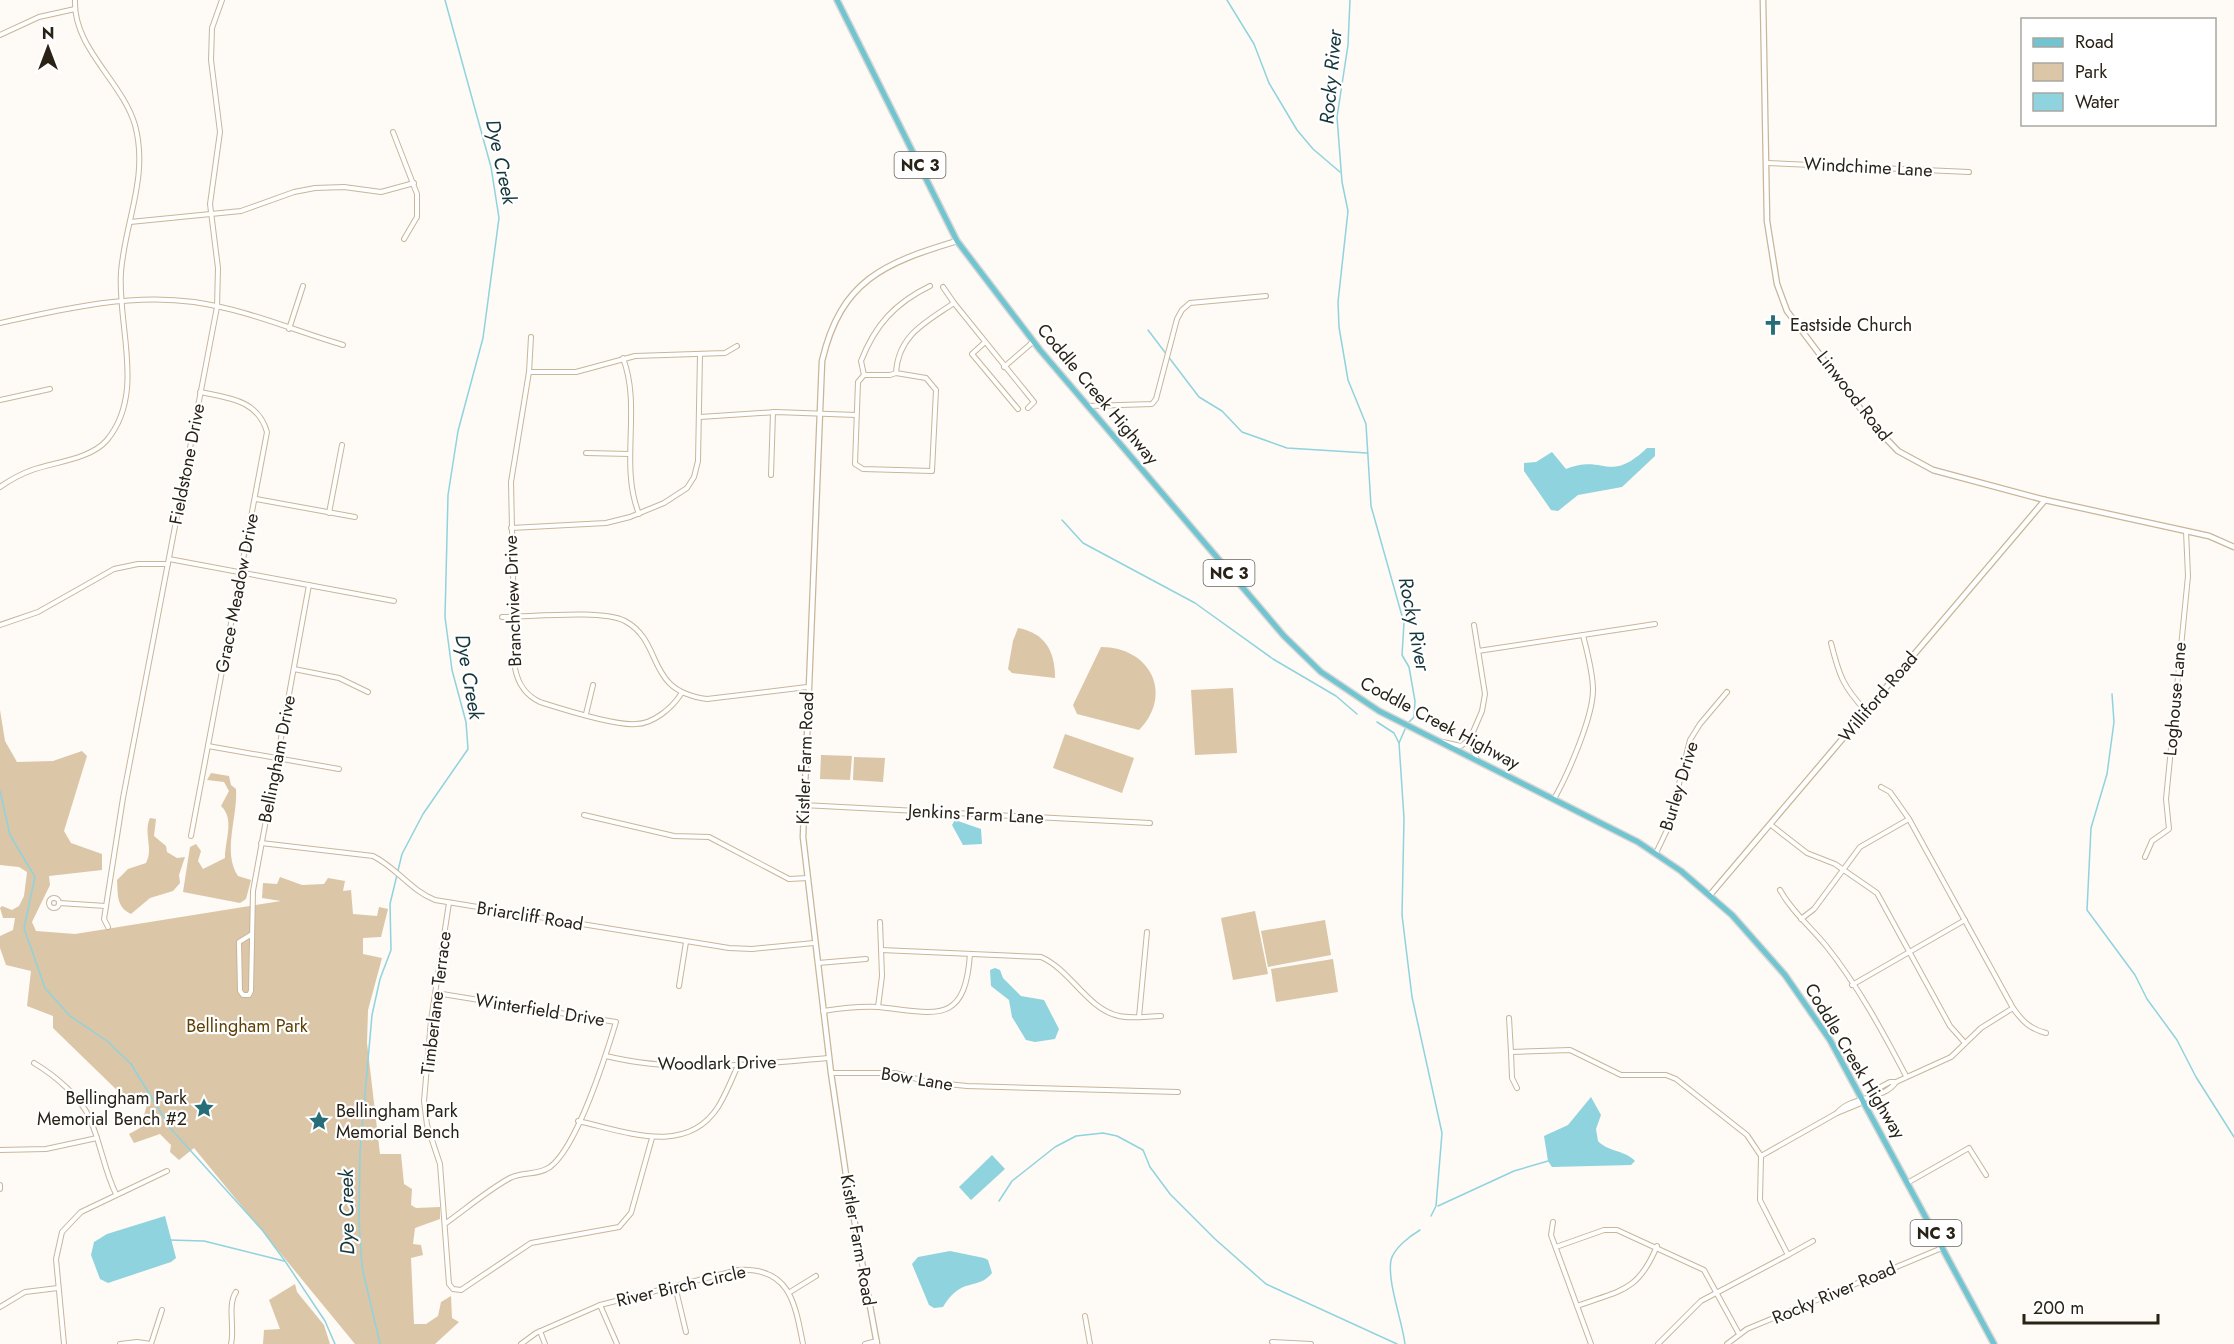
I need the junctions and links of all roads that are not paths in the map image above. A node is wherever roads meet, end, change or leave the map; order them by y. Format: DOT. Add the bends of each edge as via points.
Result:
graph roads {
  1 [pos="75,0"];
  2 [pos="222,0"];
  3 [pos="837,0"];
  4 [pos="1763,0"];
  5 [pos="75,9"];
  6 [pos="0,35"];
  7 [pos="393,132"];
  8 [pos="1766,163"];
  9 [pos="1969,172"];
  10 [pos="414,183"];
  11 [pos="211,214"];
  12 [pos="130,222"];
  13 [pos="404,239"];
  14 [pos="957,241"];
  15 [pos="303,286"];
  16 [pos="930,286"];
  17 [pos="943,287"];
  18 [pos="1266,296"];
  19 [pos="121,301"];
  20 [pos="954,303"];
  21 [pos="217,307"];
  22 [pos="0,323"];
  23 [pos="289,329"];
  24 [pos="531,337"];
  25 [pos="1034,341"];
  26 [pos="984,343"];
  27 [pos="344,345"];
  28 [pos="737,346"];
  29 [pos="700,354"];
  30 [pos="623,358"];
  31 [pos="1004,367"];
  32 [pos="529,372"];
  33 [pos="896,373"];
  34 [pos="864,375"];
  35 [pos="50,389"];
  36 [pos="200,392"];
  37 [pos="0,400"];
  38 [pos="1088,406"];
  39 [pos="1028,408"];
  40 [pos="1018,409"];
  41 [pos="773,412"];
  42 [pos="819,414"];
  43 [pos="856,415"];
  44 [pos="700,417"];
  45 [pos="342,445"];
  46 [pos="586,453"];
  47 [pos="630,454"];
  48 [pos="771,475"];
  49 [pos="0,487"];
  50 [pos="255,499"];
  51 [pos="2045,500"];
  52 [pos="329,513"];
  53 [pos="639,514"];
  54 [pos="355,517"];
  55 [pos="511,528"];
  56 [pos="2186,531"];
  57 [pos="2234,547"];
  58 [pos="168,562"];
  59 [pos="241,572"];
  60 [pos="309,585"];
  61 [pos="394,601"];
  62 [pos="502,617"];
  63 [pos="514,617"];
  64 [pos="1655,624"];
  65 [pos="0,625"];
  66 [pos="1474,625"];
  67 [pos="1583,635"];
  68 [pos="1830,643"];
  69 [pos="1478,651"];
  70 [pos="294,669"];
  71 [pos="593,685"];
  72 [pos="807,687"];
  73 [pos="368,692"];
  74 [pos="1726,692"];
  75 [pos="681,694"];
  76 [pos="1866,711"];
  77 [pos="586,714"];
  78 [pos="1470,739"];
  79 [pos="1441,743"];
  80 [pos="208,746"];
  81 [pos="277,758"];
  82 [pos="1477,761"];
  83 [pos="339,769"];
  84 [pos="1881,787"];
  85 [pos="1554,799"];
  86 [pos="802,805"];
  87 [pos="584,815"];
  88 [pos="1909,819"];
  89 [pos="1149,823"];
  90 [pos="1770,825"];
  91 [pos="191,836"];
  92 [pos="261,843"];
  93 [pos="1656,853"];
  94 [pos="2145,857"];
  95 [pos="1842,869"];
  96 [pos="808,878"];
  97 [pos="1780,890"];
  98 [pos="1710,895"];
  99 [pos="59,903"];
  100 [pos="449,903"];
  101 [pos="106,906"];
  102 [pos="1801,919"];
  103 [pos="1965,920"];
  104 [pos="880,921"];
  105 [pos="108,927"];
  106 [pos="1147,932"];
  107 [pos="252,934"];
  108 [pos="686,942"];
  109 [pos="814,943"];
  110 [pos="881,950"];
  111 [pos="1910,950"];
  112 [pos="970,954"];
  113 [pos="866,959"];
  114 [pos="817,963"];
  115 [pos="1852,985"];
  116 [pos="679,986"];
  117 [pos="435,993"];
  118 [pos="878,1007"];
  119 [pos="2013,1008"];
  120 [pos="823,1011"];
  121 [pos="1161,1016"];
  122 [pos="1139,1017"];
  123 [pos="1509,1018"];
  124 [pos="2046,1033"];
  125 [pos="1965,1044"];
  126 [pos="1511,1052"];
  127 [pos="606,1056"];
  128 [pos="828,1058"];
  129 [pos="34,1063"];
  130 [pos="738,1065"];
  131 [pos="831,1073"];
  132 [pos="1906,1076"];
  133 [pos="1517,1088"];
  134 [pos="1178,1092"];
  135 [pos="1861,1100"];
  136 [pos="578,1121"];
  137 [pos="97,1138"];
  138 [pos="652,1138"];
  139 [pos="0,1150"];
  140 [pos="1761,1156"];
  141 [pos="167,1171"];
  142 [pos="1986,1175"];
  143 [pos="1909,1182"];
  144 [pos="116,1194"];
  145 [pos="1553,1222"];
  146 [pos="446,1223"];
  147 [pos="1813,1241"];
  148 [pos="1657,1246"];
  149 [pos="1556,1247"];
  150 [pos="1944,1247"];
  151 [pos="1788,1255"];
  152 [pos="816,1276"];
  153 [pos="675,1286"];
  154 [pos="58,1288"];
  155 [pos="236,1292"];
  156 [pos="790,1292"];
  157 [pos="1717,1293"];
  158 [pos="600,1305"];
  159 [pos="1577,1306"];
  160 [pos="0,1307"];
  161 [pos="162,1310"];
  162 [pos="1085,1316"];
  163 [pos="540,1331"];
  164 [pos="686,1332"];
  165 [pos="1739,1334"];
  166 [pos="877,1342"];
  167 [pos="1272,1342"];
  168 [pos="64,1344"];
  169 [pos="120,1344"];
  170 [pos="151,1344"];
  171 [pos="231,1344"];
  172 [pos="521,1344"];
  173 [pos="545,1344"];
  174 [pos="617,1344"];
  175 [pos="804,1344"];
  176 [pos="865,1344"];
  177 [pos="1088,1344"];
  178 [pos="1311,1344"];
  179 [pos="1591,1344"];
  180 [pos="1658,1344"];
  181 [pos="1727,1344"];
  182 [pos="1994,1344"];
  1 -- 5 [label="street"];
  2 -- 11 [label="street, Fieldstone Drive" via="214,18 211,45 220,132 210,195"];
  3 -- 14 [label="main road, Coddle Creek Highway / NC 3"];
  4 -- 8 [label="street, Linwood Road"];
  5 -- 6 [label="street" via="39,17"];
  5 -- 12 [label="street" via="82,35 120,92 135,126 140,178"];
  7 -- 10 [label="street"];
  8 -- 9 [label="street, Windchime Lane"];
  8 -- 51 [label="street, Linwood Road" via="1771,251 1787,311 1872,424 1898,451 1933,471"];
  10 -- 11 [label="street" via="381,192 315,188 241,211"];
  10 -- 13 [label="street" via="417,217"];
  11 -- 12 [label="street"];
  11 -- 21 [label="street, Fieldstone Drive" via="218,268"];
  12 -- 19 [label="street" via="123,255"];
  14 -- 25 [label="main road, Coddle Creek Highway / NC 3"];
  14 -- 42 [label="street, Kistler Farm Road" via="893,262 867,280 845,303 826,341"];
  15 -- 23 [label="street"];
  16 -- 34 [label="street" via="910,295 881,321 861,361"];
  17 -- 20 [label="street"];
  18 -- 38 [label="street" via="1190,303 1178,319 1152,404"];
  19 -- 21 [label="street" via="193,302"];
  19 -- 22 [label="street"];
  19 -- 49 [label="street" via="127,379 116,427 94,451 30,471"];
  20 -- 26 [label="street"];
  20 -- 33 [label="street" via="905,340"];
  21 -- 23 [label="street"];
  21 -- 36 [label="street, Fieldstone Drive"];
  23 -- 27 [label="street"];
  24 -- 32 [label="street, Branchview Drive"];
  25 -- 31 [label="street"];
  25 -- 38 [label="main road, Coddle Creek Highway / NC 3"];
  26 -- 31 [label="street"];
  26 -- 40 [label="street" via="972,354"];
  28 -- 29 [label="street" via="725,353"];
  29 -- 30 [label="street"];
  29 -- 44 [label="street"];
  30 -- 32 [label="street" via="576,372"];
  30 -- 47 [label="street" via="631,392"];
  31 -- 39 [label="street" via="1034,402"];
  32 -- 55 [label="street, Branchview Drive" via="511,482"];
  33 -- 34 [label="street"];
  33 -- 43 [label="street" via="926,378 936,390 932,471 859,467 854,460"];
  34 -- 43 [label="street" via="858,382"];
  35 -- 37 [label="street"];
  36 -- 50 [label="street, Grace Meadow Drive" via="249,405 264,421 266,443"];
  36 -- 58 [label="street, Fieldstone Drive"];
  38 -- 79 [label="main road, Coddle Creek Highway / NC 3" via="1284,636 1321,672 1379,711"];
  41 -- 42 [label="street"];
  41 -- 44 [label="street"];
  41 -- 48 [label="street"];
  42 -- 43 [label="street"];
  42 -- 72 [label="street, Kistler Farm Road"];
  44 -- 53 [label="street" via="694,477 687,488"];
  45 -- 52 [label="street"];
  46 -- 47 [label="street"];
  47 -- 53 [label="street" via="631,490"];
  50 -- 52 [label="street"];
  50 -- 59 [label="street, Grace Meadow Drive"];
  51 -- 56 [label="street, Linwood Road"];
  51 -- 76 [label="street, Williford Road"];
  52 -- 54 [label="street"];
  53 -- 55 [label="street" via="606,523"];
  55 -- 63 [label="street, Branchview Drive"];
  56 -- 57 [label="street, Linwood Road"];
  56 -- 94 [label="street, Loghouse Lane" via="2188,576 2166,799 2169,829 2152,841"];
  58 -- 59 [label="street"];
  58 -- 65 [label="street" via="114,569 38,612"];
  58 -- 101 [label="street, Fieldstone Drive"];
  59 -- 60 [label="street"];
  59 -- 80 [label="street, Grace Meadow Drive"];
  60 -- 61 [label="street"];
  60 -- 70 [label="street, Bellingham Drive"];
  62 -- 63 [label="street"];
  63 -- 75 [label="street" via="598,616 623,620 642,636 669,683"];
  63 -- 77 [label="street, Branchview Drive" via="515,668 522,688 540,702"];
  64 -- 67 [label="street"];
  66 -- 69 [label="street"];
  67 -- 69 [label="street"];
  67 -- 85 [label="street" via="1593,689 1591,705"];
  68 -- 76 [label="street" via="1839,678"];
  69 -- 78 [label="street" via="1484,702"];
  70 -- 73 [label="street" via="339,678"];
  70 -- 81 [label="street, Bellingham Drive"];
  71 -- 77 [label="street"];
  72 -- 75 [label="street" via="707,699"];
  72 -- 86 [label="street, Kistler Farm Road"];
  74 -- 93 [label="street, Burley Drive" via="1690,740 1668,828"];
  75 -- 77 [label="street, Branchview Drive" via="665,711 645,723"];
  76 -- 90 [label="street, Williford Road"];
  78 -- 79 [label="street" via="1461,746"];
  78 -- 82 [label="street"];
  79 -- 82 [label="main road, Coddle Creek Highway / NC 3"];
  80 -- 81 [label="street"];
  80 -- 91 [label="street, Grace Meadow Drive"];
  81 -- 83 [label="street"];
  81 -- 92 [label="street, Bellingham Drive"];
  82 -- 85 [label="main road, Coddle Creek Highway / NC 3"];
  84 -- 88 [label="street" via="1894,797"];
  85 -- 93 [label="main road, Coddle Creek Highway / NC 3"];
  86 -- 89 [label="street, Jenkins Farm Lane"];
  86 -- 96 [label="street, Kistler Farm Road"];
  87 -- 96 [label="street" via="674,836 709,837 789,879"];
  88 -- 95 [label="street" via="1860,847"];
  88 -- 103 [label="street"];
  90 -- 95 [label="street" via="1807,853"];
  90 -- 98 [label="street, Williford Road"];
  92 -- 100 [label="street, Briarcliff Road" via="373,856 387,863 421,894"];
  92 -- 107 [label="street, Bellingham Drive" via="253,891"];
  93 -- 98 [label="main road, Coddle Creek Highway / NC 3"];
  95 -- 102 [label="street" via="1814,909"];
  95 -- 111 [label="street" via="1877,893"];
  96 -- 109 [label="street, Kistler Farm Road"];
  97 -- 102 [label="street"];
  98 -- 135 [label="main road, Coddle Creek Highway / NC 3" via="1785,975 1827,1035"];
  99 -- 101 [label="street"];
  100 -- 108 [label="street, Briarcliff Road"];
  100 -- 117 [label="street, Timberlane Terrace"];
  101 -- 105 [label="street, Fieldstone Drive" via="104,919"];
  102 -- 115 [label="street" via="1827,947"];
  103 -- 111 [label="street"];
  103 -- 119 [label="street"];
  104 -- 110 [label="street"];
  106 -- 122 [label="street"];
  107 -- 107 [label="street, Bellingham Drive" via="239,942 243,995 251,991"];
  108 -- 109 [label="street, Briarcliff Road" via="752,949"];
  108 -- 116 [label="street"];
  109 -- 114 [label="street, Kistler Farm Road"];
  110 -- 112 [label="street"];
  110 -- 118 [label="street"];
  111 -- 115 [label="street"];
  111 -- 125 [label="street" via="1950,1026"];
  112 -- 118 [label="street" via="968,981 948,1008 930,1013"];
  112 -- 122 [label="street" via="1041,957 1061,970 1102,1009 1120,1017"];
  113 -- 114 [label="street"];
  114 -- 120 [label="street, Kistler Farm Road"];
  115 -- 132 [label="street"];
  117 -- 127 [label="street, Winterfield Drive" via="616,1022"];
  117 -- 146 [label="street, Timberlane Terrace" via="424,1101 440,1164"];
  118 -- 120 [label="street"];
  119 -- 124 [label="street" via="2033,1030"];
  119 -- 125 [label="street" via="1991,1020"];
  120 -- 128 [label="street, Kistler Farm Road"];
  121 -- 122 [label="street"];
  123 -- 126 [label="street"];
  125 -- 132 [label="street" via="1952,1057"];
  126 -- 133 [label="street" via="1512,1078"];
  126 -- 140 [label="street" via="1570,1050 1621,1075 1666,1075 1676,1079 1747,1135"];
  127 -- 130 [label="street, Woodlark Drive" via="663,1066"];
  127 -- 136 [label="street, Winterfield Drive"];
  128 -- 130 [label="street, Woodlark Drive"];
  128 -- 131 [label="street, Kistler Farm Road"];
  129 -- 137 [label="street" via="80,1103"];
  130 -- 138 [label="street" via="709,1119 682,1135"];
  131 -- 134 [label="street, Bow Lane" via="895,1073 966,1086"];
  131 -- 166 [label="street, Kistler Farm Road"];
  132 -- 135 [label="street"];
  135 -- 140 [label="street"];
  135 -- 143 [label="main road, Coddle Creek Highway / NC 3"];
  136 -- 138 [label="street"];
  136 -- 146 [label="street, Winterfield Drive" via="567,1145 548,1168 511,1177"];
  137 -- 139 [label="street" via="46,1149"];
  137 -- 144 [label="street" via="105,1172"];
  138 -- 146 [label="street, Timberlane Terrace" via="631,1213 619,1227 531,1243 461,1290 449,1284"];
  140 -- 151 [label="street" via="1760,1200"];
  141 -- 144 [label="street"];
  142 -- 143 [label="street" via="1969,1148"];
  143 -- 150 [label="main road, Coddle Creek Highway / NC 3"];
  144 -- 154 [label="street" via="81,1212 62,1232 56,1252"];
  145 -- 149 [label="street" via="1551,1235"];
  147 -- 151 [label="street"];
  148 -- 149 [label="street" via="1610,1229"];
  148 -- 157 [label="street" via="1704,1270"];
  148 -- 159 [label="street" via="1644,1273 1632,1285"];
  149 -- 159 [label="street"];
  150 -- 165 [label="street, Rocky River Road"];
  150 -- 182 [label="main road, Coddle Creek Highway / NC 3"];
  151 -- 157 [label="street"];
  152 -- 156 [label="street"];
  153 -- 156 [label="street, River Birch Circle" via="750,1269 773,1276"];
  153 -- 158 [label="street, River Birch Circle"];
  153 -- 164 [label="street"];
  154 -- 160 [label="street" via="25,1292"];
  154 -- 168 [label="street"];
  155 -- 171 [label="street" via="232,1301 235,1327"];
  156 -- 175 [label="street"];
  157 -- 165 [label="street"];
  157 -- 180 [label="street" via="1701,1301"];
  158 -- 163 [label="street, River Birch Circle"];
  158 -- 174 [label="street"];
  159 -- 179 [label="street"];
  161 -- 170 [label="street"];
  162 -- 177 [label="street"];
  163 -- 172 [label="street, River Birch Circle"];
  163 -- 173 [label="street"];
  165 -- 181 [label="street, Rocky River Road"];
  166 -- 176 [label="street"];
  167 -- 178 [label="street"];
  169 -- 170 [label="street"];
}
